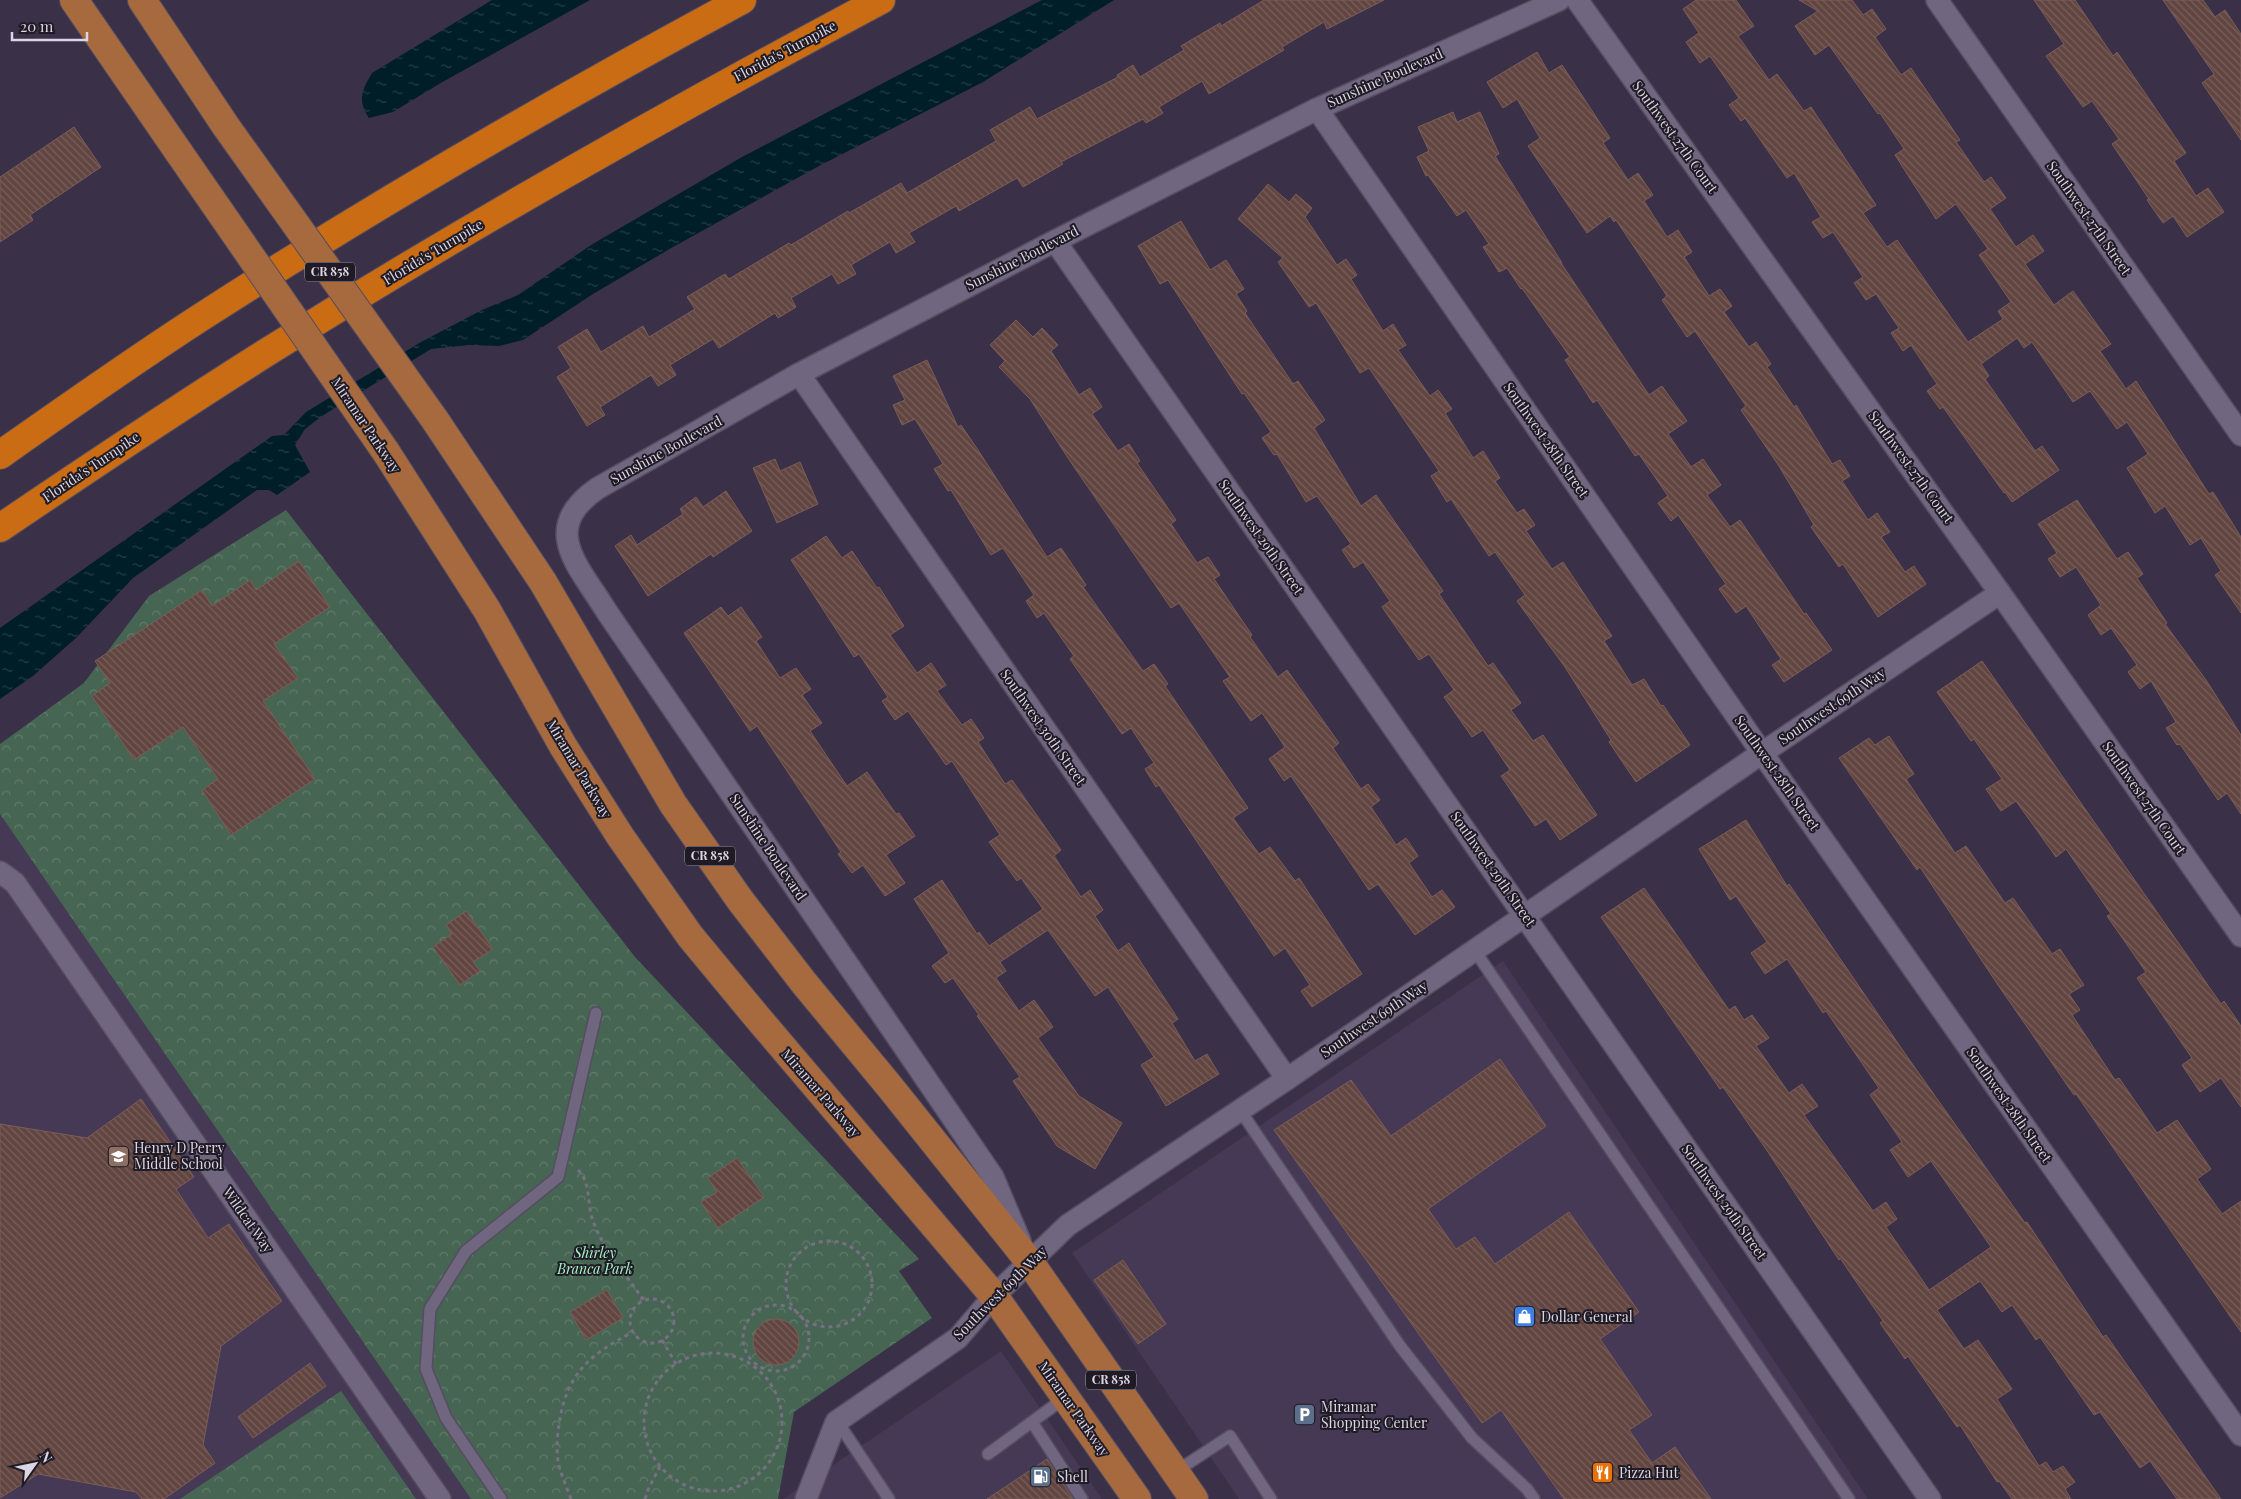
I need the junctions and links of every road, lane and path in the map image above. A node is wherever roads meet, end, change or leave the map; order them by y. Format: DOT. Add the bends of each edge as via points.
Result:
graph roads {
  1 [pos="74,0"];
  2 [pos="142,0"];
  3 [pos="742,0"];
  4 [pos="881,0"];
  5 [pos="1559,0"];
  6 [pos="1577,0"];
  7 [pos="1937,0"];
  8 [pos="1317,109"];
  9 [pos="1055,241"];
  10 [pos="800,374"];
  11 [pos="2241,435"];
  12 [pos="0,455"];
  13 [pos="0,528"];
  14 [pos="2000,592"];
  15 [pos="1762,753"];
  16 [pos="0,872"];
  17 [pos="1526,916"];
  18 [pos="2241,936"];
  19 [pos="1475,951"];
  20 [pos="596,1013"];
  21 [pos="1287,1079"];
  22 [pos="1240,1110"];
  23 [pos="563,1156"];
  24 [pos="1029,1261"];
  25 [pos="994,1296"];
  26 [pos="644,1301"];
  27 [pos="799,1314"];
  28 [pos="633,1332"];
  29 [pos="662,1340"];
  30 [pos="676,1364"];
  31 [pos="755,1365"];
  32 [pos="1066,1397"];
  33 [pos="837,1422"];
  34 [pos="1032,1422"];
  35 [pos="2241,1435"];
  36 [pos="988,1454"];
  37 [pos="660,1466"];
  38 [pos="1175,1472"];
  39 [pos="440,1499"];
  40 [pos="501,1499"];
  41 [pos="571,1499"];
  42 [pos="645,1499"];
  43 [pos="806,1499"];
  44 [pos="889,1499"];
  45 [pos="1082,1499"];
  46 [pos="1138,1499"];
  47 [pos="1194,1499"];
  48 [pos="1271,1499"];
  49 [pos="1534,1499"];
  50 [pos="1849,1499"];
  51 [pos="1930,1499"];
  1 -- 25 [label="main road, Miramar Parkway, bridge" via="386,452 487,610 563,746 620,836 690,936"];
  2 -- 24 [label="main road, CR 858, bridge" via="225,125 435,420 543,582 673,804 740,900"];
  3 -- 12 [label="highway" via="514,127 340,230 204,315"];
  4 -- 13 [label="highway, Florida's Turnpike" via="683,106 458,236 183,406"];
  5 -- 8 [label="street, Sunshine Boulevard"];
  6 -- 14 [label="street, Southwest 27th Court"];
  7 -- 11 [label="street, Southwest 27th Street"];
  8 -- 9 [label="street, Sunshine Boulevard"];
  8 -- 15 [label="street, Southwest 28th Street"];
  9 -- 10 [label="street, Sunshine Boulevard"];
  9 -- 17 [label="street, Southwest 29th Street"];
  10 -- 21 [label="street, Southwest 30th Street"];
  10 -- 24 [label="street, Sunshine Boulevard" via="586,496 569,520 566,532 568,548 607,612 993,1177"];
  14 -- 15 [label="street, Southwest 69th Way"];
  14 -- 18 [label="street, Southwest 27th Court"];
  15 -- 17 [label="street, Southwest 69th Way"];
  15 -- 35 [label="street, Southwest 28th Street"];
  16 -- 39 [label="street, Wildcat Way" via="15,883"];
  17 -- 19 [label="street, Southwest 69th Way"];
  17 -- 51 [label="street, Southwest 29th Street"];
  19 -- 21 [label="street, Southwest 69th Way"];
  19 -- 50 [label="lane"];
  20 -- 23 [label="lane"];
  21 -- 22 [label="street, Southwest 69th Way"];
  22 -- 24 [label="street, Southwest 69th Way" via="1068,1225"];
  22 -- 49 [label="lane" via="1400,1346 1472,1438"];
  23 -- 26 [label="path" via="582,1173 590,1198 591,1217 616,1263"];
  23 -- 40 [label="lane" via="558,1178 466,1250 430,1309 426,1369 446,1418"];
  24 -- 25 [label="street, Southwest 69th Way"];
  24 -- 38 [label="main road, CR 858"];
  25 -- 32 [label="main road, Miramar Parkway"];
  25 -- 33 [label="street, Southwest 69th Way" via="958,1338"];
  26 -- 28 [label="path" via="631,1317"];
  26 -- 29 [label="path" via="666,1304 673,1315 672,1329"];
  27 -- 27 [label="path" via="792,1306 786,1279 797,1254 819,1241 833,1240 858,1251 868,1263 872,1292 867,1306 857,1317 844,1325 829,1327 815,1324"];
  27 -- 31 [label="path" via="809,1334 805,1356 788,1370 776,1372"];
  27 -- 31 [label="path" via="786,1307 770,1305 751,1316 745,1325 743,1341"];
  28 -- 29 [label="path" via="644,1341"];
  28 -- 41 [label="path" via="595,1355 578,1372 563,1400 557,1436 559,1466"];
  29 -- 30 [label="path"];
  30 -- 31 [label="path" via="688,1357 711,1352 734,1356"];
  30 -- 37 [label="path" via="653,1387 645,1409 644,1433"];
  31 -- 37 [label="path" via="770,1382 779,1402 782,1425 778,1446 767,1466 751,1481 738,1487 709,1492 686,1486 666,1474"];
  32 -- 34 [label="lane"];
  32 -- 46 [label="main road, Miramar Parkway"];
  33 -- 43 [label="street"];
  33 -- 44 [label="lane"];
  34 -- 36 [label="lane"];
  34 -- 45 [label="lane"];
  37 -- 42 [label="path"];
  38 -- 47 [label="main road, CR 858"];
  38 -- 48 [label="lane" via="1230,1436"];
}
